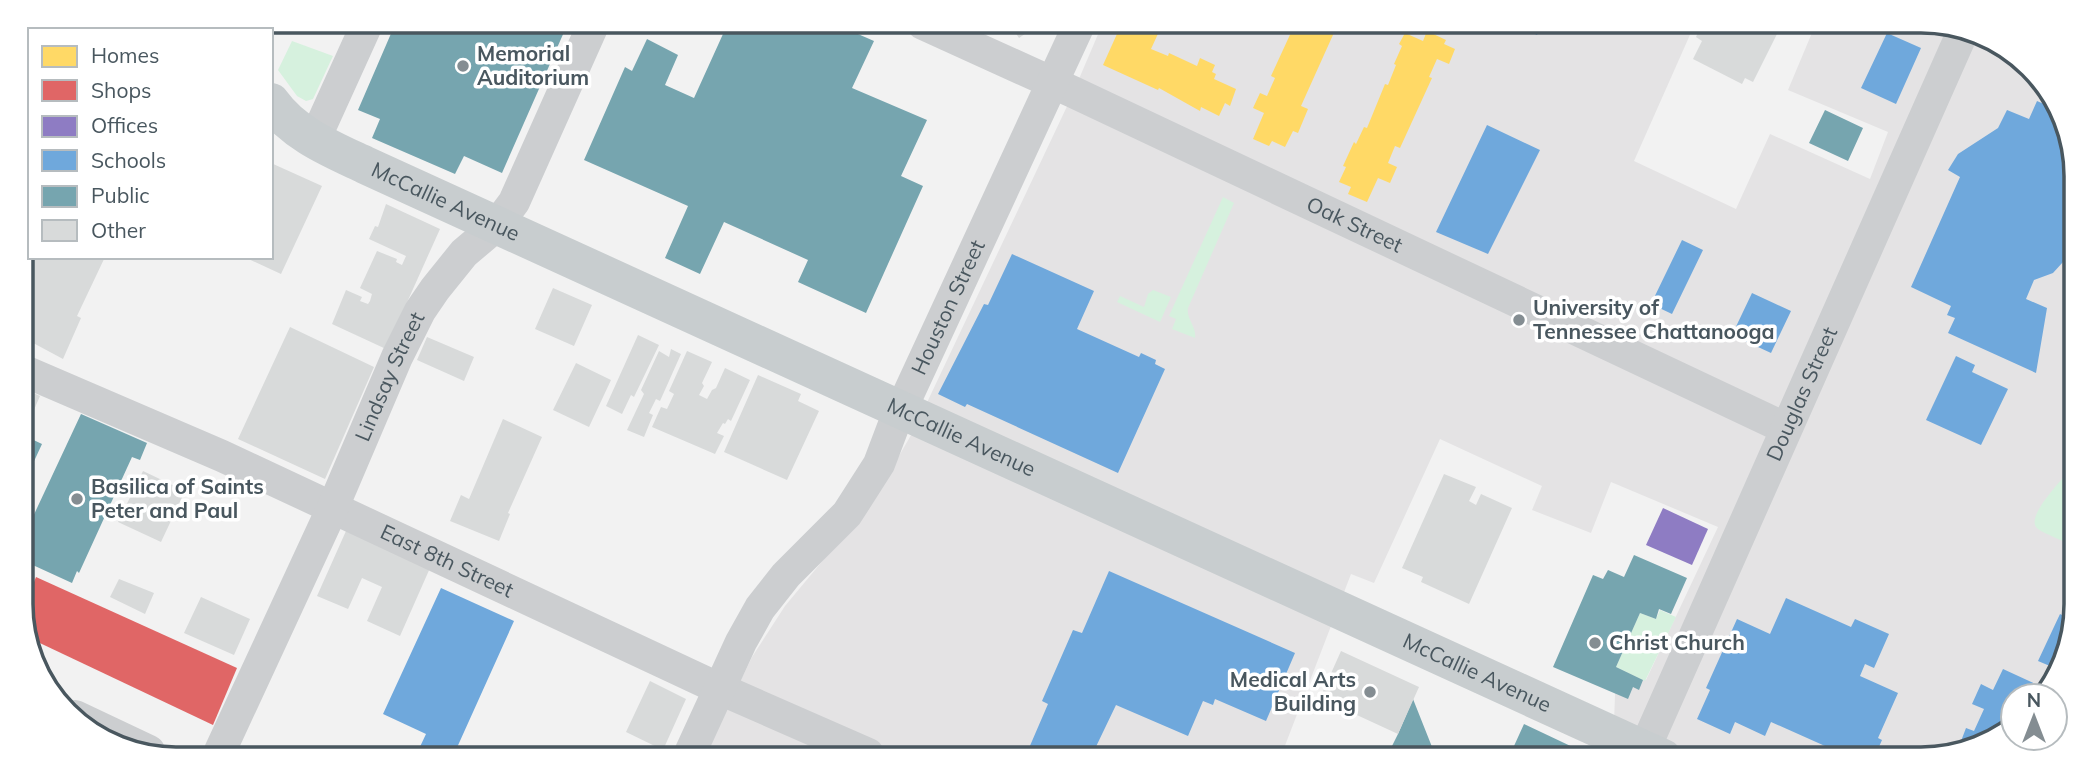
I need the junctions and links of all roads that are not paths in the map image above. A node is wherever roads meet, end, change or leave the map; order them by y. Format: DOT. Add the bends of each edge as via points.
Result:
graph roads {
  1 [pos="363,33"];
  2 [pos="590,33"];
  3 [pos="943,33"];
  4 [pos="1075,33"];
  5 [pos="1960,39"];
  6 [pos="1053,83"];
  7 [pos="273,105"];
  8 [pos="314,141"];
  9 [pos="496,226"];
  10 [pos="34,375"];
  11 [pos="902,411"];
  12 [pos="1785,428"];
  13 [pos="333,507"];
  14 [pos="720,689"];
  15 [pos="1631,746"];
  16 [pos="1654,746"];
  17 [pos="222,747"];
  18 [pos="693,747"];
  19 [pos="851,747"];
  1 -- 8 [label="street"];
  2 -- 9 [label="street, Lindsay Street" via="514,202"];
  3 -- 6 [label="street, Oak Street"];
  4 -- 6 [label="street, Houston Street"];
  5 -- 12 [label="street, Douglas Street"];
  6 -- 11 [label="street, Houston Street"];
  6 -- 12 [label="street, Oak Street"];
  7 -- 8 [label="main road, McCallie Avenue"];
  8 -- 9 [label="main road, McCallie Avenue"];
  9 -- 11 [label="main road, McCallie Avenue"];
  9 -- 13 [label="street, Lindsay Street" via="464,253 420,311"];
  10 -- 13 [label="street, East 8th Street"];
  11 -- 14 [label="street, Houston Street" via="879,464 846,514 761,607"];
  11 -- 15 [label="main road, McCallie Avenue"];
  12 -- 16 [label="street, Douglas Street"];
  13 -- 14 [label="street, East 8th Street"];
  13 -- 17 [label="street, Lindsay Street"];
  14 -- 18 [label="street, Houston Street"];
  14 -- 19 [label="street, East 8th Street"];
}
